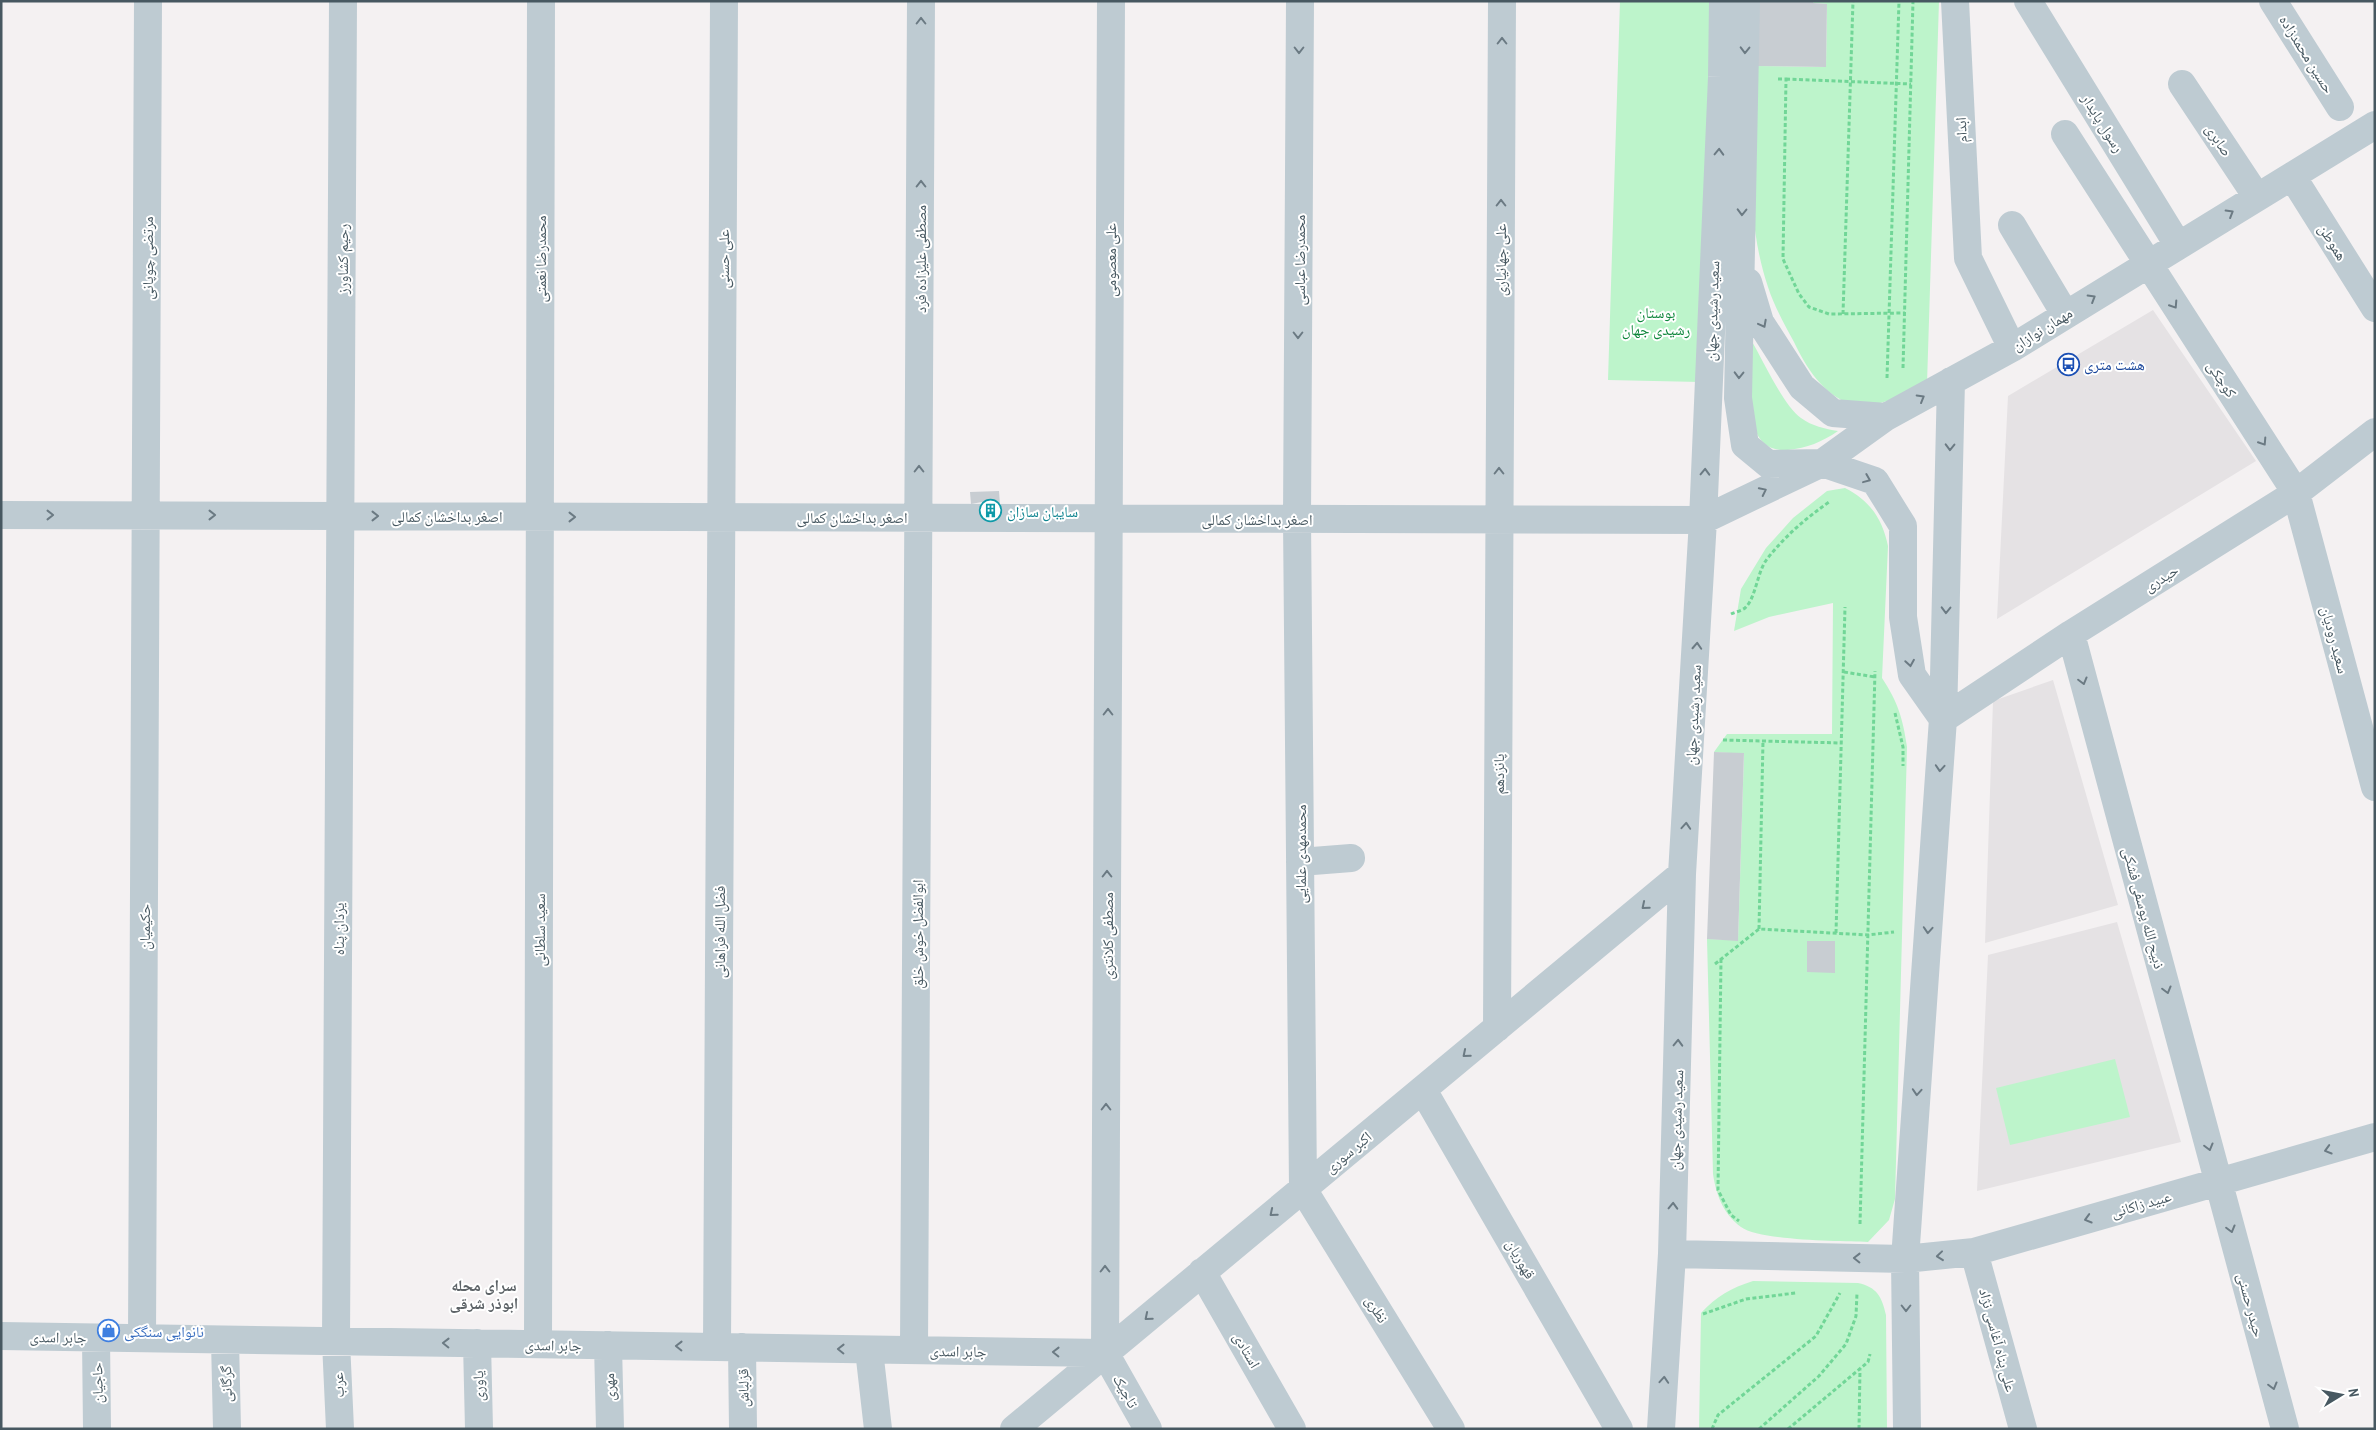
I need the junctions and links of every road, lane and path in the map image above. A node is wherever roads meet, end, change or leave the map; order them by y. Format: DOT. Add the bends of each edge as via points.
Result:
graph roads {
  1 [pos="148,1"];
  2 [pos="343,1"];
  3 [pos="541,1"];
  4 [pos="724,1"];
  5 [pos="921,1"];
  6 [pos="1111,1"];
  7 [pos="1300,1"];
  8 [pos="1502,1"];
  9 [pos="1723,1"];
  10 [pos="1746,1"];
  11 [pos="1853,1"];
  12 [pos="1899,1"];
  13 [pos="1913,1"];
  14 [pos="1954,1"];
  15 [pos="2274,1"];
  16 [pos="2034,4"];
  17 [pos="1777,79"];
  18 [pos="1786,79"];
  19 [pos="1850,81"];
  20 [pos="1896,82"];
  21 [pos="1911,84"];
  22 [pos="2182,84"];
  23 [pos="2340,107"];
  24 [pos="2375,125"];
  25 [pos="2065,134"];
  26 [pos="2292,176"];
  27 [pos="2257,197"];
  28 [pos="2012,225"];
  29 [pos="2178,245"];
  30 [pos="1741,262"];
  31 [pos="2148,264"];
  32 [pos="2375,308"];
  33 [pos="1889,313"];
  34 [pos="1905,313"];
  35 [pos="1843,314"];
  36 [pos="2065,314"];
  37 [pos="2012,348"];
  38 [pos="1951,381"];
  39 [pos="1895,413"];
  40 [pos="2375,432"];
  41 [pos="1822,462"];
  42 [pos="1875,482"];
  43 [pos="2296,493"];
  44 [pos="1,514"];
  45 [pos="145,515"];
  46 [pos="340,516"];
  47 [pos="540,516"];
  48 [pos="721,517"];
  49 [pos="919,518"];
  50 [pos="1109,518"];
  51 [pos="1298,519"];
  52 [pos="1499,520"];
  53 [pos="1703,520"];
  54 [pos="1845,607"];
  55 [pos="1698,626"];
  56 [pos="2071,634"];
  57 [pos="1875,666"];
  58 [pos="1943,719"];
  59 [pos="1691,740"];
  60 [pos="1763,741"];
  61 [pos="1842,743"];
  62 [pos="2375,787"];
  63 [pos="1351,858"];
  64 [pos="1300,862"];
  65 [pos="1682,874"];
  66 [pos="1759,929"];
  67 [pos="1897,932"];
  68 [pos="1836,933"];
  69 [pos="1868,935"];
  70 [pos="1721,959"];
  71 [pos="1679,991"];
  72 [pos="1497,1028"];
  73 [pos="1423,1090"];
  74 [pos="2375,1137"];
  75 [pos="2218,1182"];
  76 [pos="1303,1189"];
  77 [pos="1742,1222"];
  78 [pos="1974,1252"];
  79 [pos="1672,1254"];
  80 [pos="1860,1258"];
  81 [pos="1905,1259"];
  82 [pos="1202,1272"];
  83 [pos="1832,1290"];
  84 [pos="1841,1290"];
  85 [pos="1858,1290"];
  86 [pos="1804,1293"];
  87 [pos="1864,1293"];
  88 [pos="1667,1328"];
  89 [pos="1,1336"];
  90 [pos="96,1338"];
  91 [pos="142,1338"];
  92 [pos="225,1340"];
  93 [pos="336,1342"];
  94 [pos="477,1344"];
  95 [pos="538,1344"];
  96 [pos="608,1345"];
  97 [pos="1873,1346"];
  98 [pos="729,1347"];
  99 [pos="869,1350"];
  100 [pos="914,1350"];
  101 [pos="1105,1353"];
  102 [pos="1860,1368"];
  103 [pos="97,1429"];
  104 [pos="227,1429"];
  105 [pos="340,1429"];
  106 [pos="480,1429"];
  107 [pos="610,1429"];
  108 [pos="743,1429"];
  109 [pos="878,1429"];
  110 [pos="1014,1429"];
  111 [pos="1148,1429"];
  112 [pos="1292,1429"];
  113 [pos="1451,1429"];
  114 [pos="1619,1429"];
  115 [pos="1661,1429"];
  116 [pos="1712,1429"];
  117 [pos="1759,1429"];
  118 [pos="1788,1429"];
  119 [pos="1859,1429"];
  120 [pos="1906,1429"];
  121 [pos="2023,1429"];
  122 [pos="2285,1429"];
  1 -- 45 [label="street, مرتضی چوپانی"];
  2 -- 46 [label="street, رحیم کشاورز"];
  3 -- 47 [label="street, محمدرضا نعمتی"];
  4 -- 48 [label="street, علی حسنی"];
  49 -- 5 [label="street, مصطفی علیزاده فرد, one-way"];
  6 -- 50 [label="street, علی معصومی"];
  7 -- 51 [label="street, محمدرضا عباسی, one-way"];
  52 -- 8 [label="street, علی جهانیاری, one-way"];
  53 -- 9 [label="street, سعید رشیدی جهان, one-way"];
  10 -- 30 [label="street, سعید رشیدی جهان, one-way"];
  11 -- 19 [label="path"];
  12 -- 20 [label="path"];
  13 -- 21 [label="path"];
  14 -- 37 [label="street, ابدام" via="1968,258"];
  15 -- 23 [label="street, حسین محمدزاده"];
  16 -- 29 [label="street, رسول پایدار"];
  17 -- 18 [label="path"];
  18 -- 19 [label="path"];
  18 -- 35 [label="path" via="1783,259 1799,294 1809,307 1829,314"];
  19 -- 20 [label="path"];
  19 -- 35 [label="path"];
  20 -- 21 [label="path"];
  20 -- 33 [label="path"];
  21 -- 34 [label="path"];
  22 -- 27 [label="street, صابری"];
  24 -- 26 [label="street, مهمان نوازان"];
  25 -- 31 [label="street, کوچکی"];
  26 -- 27 [label="street, مهمان نوازان"];
  26 -- 32 [label="street, هموطن"];
  29 -- 27 [label="street, مهمان نوازان, one-way"];
  28 -- 36 [label="street"];
  29 -- 31 [label="street, مهمان نوازان"];
  30 -- 39 [label="street, one-way" via="1760,322 1802,387 1832,412"];
  30 -- 41 [label="street, سعید رشیدی جهان, one-way" via="1738,398 1745,445 1768,464"];
  36 -- 31 [label="street, مهمان نوازان, one-way"];
  31 -- 43 [label="street, کوچکی, one-way"];
  33 -- 34 [label="path"];
  33 -- 35 [label="path"];
  33 -- 39 [label="path"];
  34 -- 39 [label="path"];
  36 -- 37 [label="street, مهمان نوازان"];
  37 -- 38 [label="street, مهمان نوازان"];
  39 -- 38 [label="street, مهمان نوازان, one-way"];
  38 -- 58 [label="street, one-way"];
  39 -- 41 [label="street, مهمان نوازان"];
  40 -- 43 [label="street, حیدری"];
  41 -- 42 [label="street, one-way"];
  53 -- 41 [label="street, مهمان نوازان, one-way"];
  42 -- 55 [label="path" via="1856,485 1802,521 1765,562 1744,609"];
  42 -- 58 [label="street, one-way" via="1903,526 1903,617 1912,675"];
  43 -- 56 [label="street, حیدری"];
  43 -- 62 [label="street, سعید رودیان"];
  44 -- 45 [label="street, اصغر بداخشان کمالی, one-way"];
  45 -- 46 [label="street, اصغر بداخشان کمالی, one-way"];
  45 -- 91 [label="street, حکیمیان"];
  46 -- 47 [label="street, اصغر بداخشان کمالی, one-way"];
  46 -- 93 [label="street, یزدان پناه"];
  47 -- 48 [label="street, اصغر بداخشان کمالی, one-way"];
  47 -- 95 [label="street, سعید سلطانی"];
  48 -- 49 [label="street, اصغر بداخشان کمالی"];
  48 -- 98 [label="street, فضل الله فراهانی"];
  49 -- 50 [label="street, اصغر بداخشان کمالی"];
  49 -- 100 [label="street, ابوالفضل خوش خلق"];
  50 -- 51 [label="street, اصغر بداخشان کمالی"];
  101 -- 50 [label="street, مصطفی کلانتری, one-way"];
  51 -- 52 [label="street, اصغر بداخشان کمالی"];
  51 -- 64 [label="street, محمدمهدی علمایی"];
  52 -- 53 [label="street, اصغر بداخشان کمالی"];
  52 -- 72 [label="street, پانزدهم"];
  53 -- 55 [label="street, سعید رشیدی جهان"];
  54 -- 61 [label="path"];
  59 -- 55 [label="street, سعید رشیدی جهان, one-way"];
  56 -- 58 [label="street, حیدری"];
  56 -- 75 [label="street, ذبیح الله یوسفی فشکی, one-way"];
  57 -- 69 [label="path"];
  58 -- 81 [label="street, one-way"];
  59 -- 60 [label="path"];
  65 -- 59 [label="street, سعید رشیدی جهان, one-way"];
  60 -- 61 [label="path"];
  60 -- 66 [label="path"];
  61 -- 68 [label="path"];
  63 -- 64 [label="street"];
  64 -- 76 [label="street, محمدمهدی علمایی"];
  65 -- 71 [label="street, سعید رشیدی جهان"];
  65 -- 72 [label="street, اکبر سوری, one-way"];
  66 -- 68 [label="path"];
  66 -- 70 [label="path"];
  67 -- 69 [label="path"];
  68 -- 69 [label="path"];
  69 -- 80 [label="path"];
  70 -- 71 [label="path"];
  70 -- 77 [label="path" via="1718,1190 1731,1215"];
  79 -- 71 [label="street, سعید رشیدی جهان, one-way"];
  72 -- 73 [label="street, اکبر سوری, one-way"];
  73 -- 76 [label="street, اکبر سوری"];
  73 -- 114 [label="street, قهوریان"];
  74 -- 75 [label="street, عبید زاکانی, one-way"];
  75 -- 78 [label="street, عبید زاکانی, one-way"];
  75 -- 122 [label="street, حیدر حسنی, one-way"];
  76 -- 82 [label="street, اکبر سوری, one-way"];
  76 -- 113 [label="street, نظری"];
  78 -- 81 [label="street, عبید زاکانی, one-way"];
  78 -- 121 [label="street, علی پناه آغاسی نژاد"];
  80 -- 79 [label="street, عبید زاکانی, one-way"];
  79 -- 88 [label="street, سعید رشیدی جهان"];
  80 -- 81 [label="street, عبید زاکانی"];
  80 -- 84 [label="path" via="1855,1272"];
  81 -- 120 [label="street, one-way"];
  82 -- 101 [label="street, اکبر سوری, one-way"];
  82 -- 112 [label="street, استادی"];
  83 -- 84 [label="path"];
  84 -- 85 [label="path"];
  84 -- 116 [label="path" via="1816,1336 1718,1415"];
  85 -- 87 [label="path"];
  85 -- 117 [label="path" via="1856,1316 1846,1344 1818,1376"];
  86 -- 88 [label="path" via="1746,1299"];
  115 -- 88 [label="street, سعید رشیدی جهان, one-way"];
  89 -- 90 [label="street, جابر اسدی"];
  90 -- 91 [label="street, جابر اسدی"];
  90 -- 103 [label="street, حاجیان"];
  91 -- 92 [label="street, جابر اسدی"];
  92 -- 93 [label="street, جابر اسدی"];
  92 -- 104 [label="street, گرگانی"];
  94 -- 93 [label="street, جابر اسدی, one-way"];
  93 -- 105 [label="street, عرب"];
  94 -- 95 [label="street, جابر اسدی"];
  94 -- 106 [label="street, یاوری"];
  95 -- 96 [label="street, جابر اسدی"];
  98 -- 96 [label="street, جابر اسدی, one-way"];
  96 -- 107 [label="street, مهری"];
  97 -- 102 [label="path" via="1868,1362"];
  99 -- 98 [label="street, جابر اسدی, one-way"];
  98 -- 108 [label="street, قزلباش"];
  99 -- 100 [label="street, جابر اسدی"];
  99 -- 109 [label="street"];
  101 -- 100 [label="street, جابر اسدی, one-way"];
  101 -- 110 [label="street, اکبر سوری"];
  101 -- 111 [label="street, تاجیک"];
  102 -- 118 [label="path"];
  102 -- 119 [label="path"];
}
